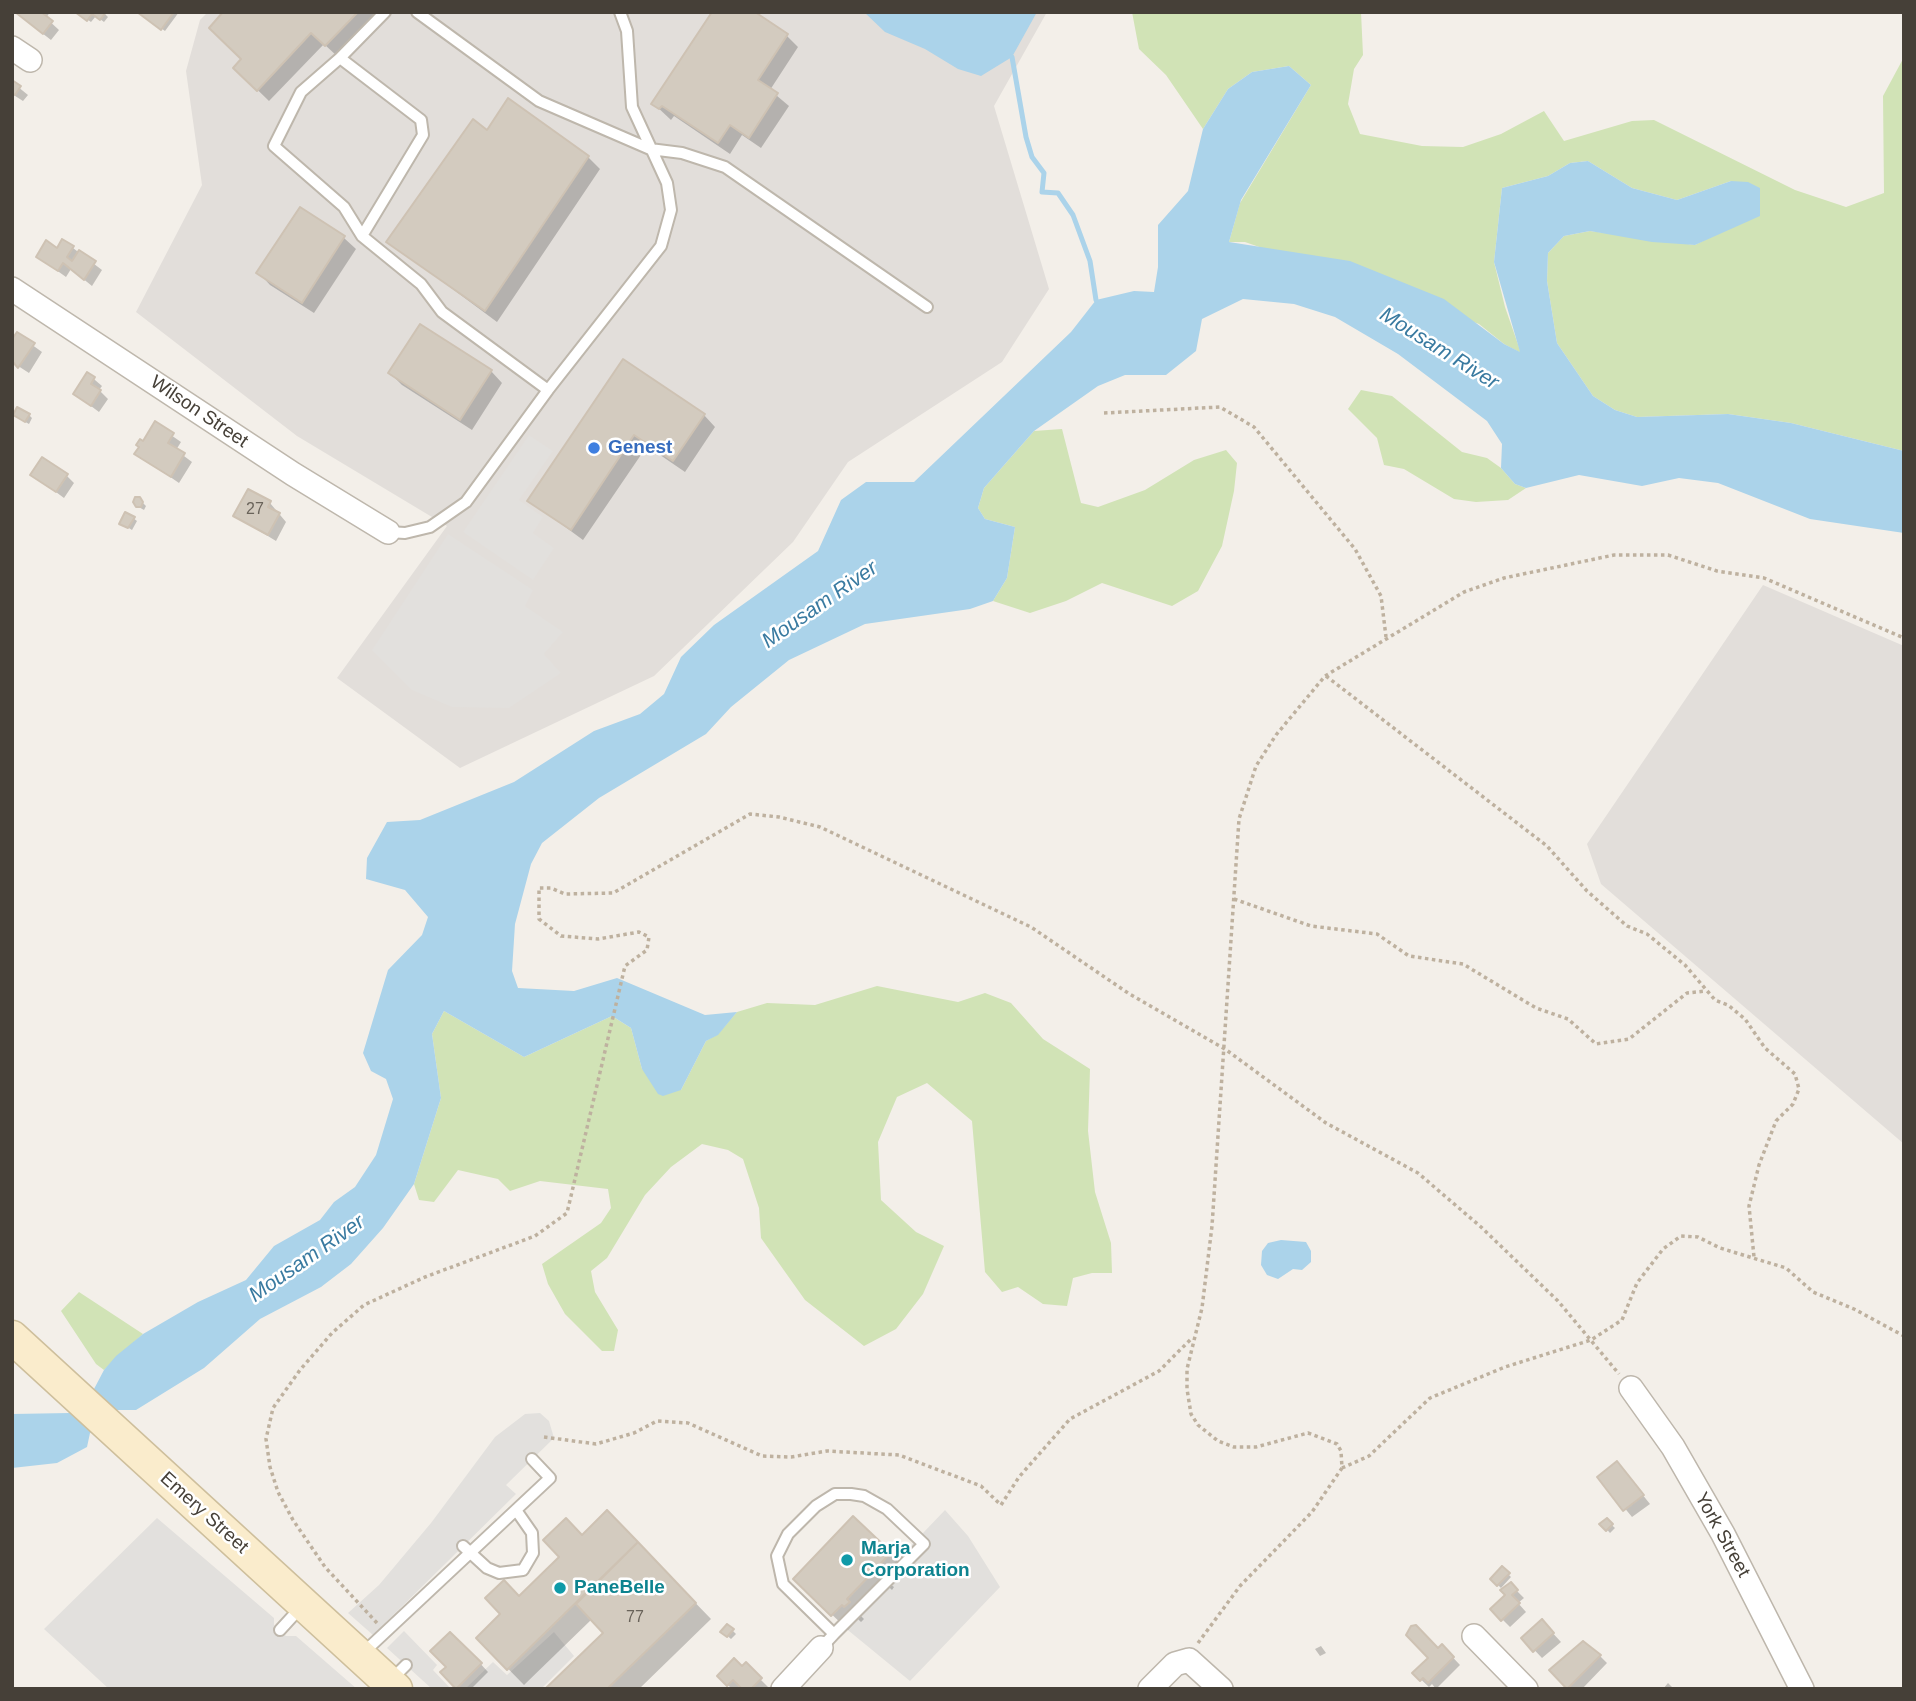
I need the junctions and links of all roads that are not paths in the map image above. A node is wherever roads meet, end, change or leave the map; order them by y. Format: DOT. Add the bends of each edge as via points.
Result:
graph roads {
  1 [pos="385,12"];
  2 [pos="417,12"];
  3 [pos="620,12"];
  4 [pos="340,58"];
  5 [pos="650,149"];
  6 [pos="362,236"];
  7 [pos="12,289"];
  8 [pos="927,307"];
  9 [pos="548,390"];
  10 [pos="388,532"];
  11 [pos="12,1337"];
  12 [pos="1631,1388"];
  13 [pos="532,1459"];
  14 [pos="516,1510"];
  15 [pos="466,1550"];
  16 [pos="304,1604"];
  17 [pos="279,1630"];
  18 [pos="1474,1636"];
  19 [pos="828,1641"];
  20 [pos="360,1656"];
  21 [pos="397,1678"];
  22 [pos="783,1689"];
  23 [pos="1150,1689"];
  24 [pos="1221,1689"];
  25 [pos="1526,1689"];
  26 [pos="1802,1689"];
  1 -- 4 [label="lane"];
  2 -- 5 [label="lane" via="539,101"];
  3 -- 5 [label="lane" via="627,31 632,107"];
  4 -- 6 [label="lane" via="421,120 423,135"];
  4 -- 6 [label="lane" via="301,92 274,146 344,207"];
  5 -- 8 [label="lane" via="682,153 725,167"];
  5 -- 9 [label="lane" via="667,183 671,210 661,246"];
  6 -- 9 [label="lane" via="421,284 442,312"];
  7 -- 10 [label="street, Wilson Street"];
  9 -- 10 [label="lane" via="467,502 430,527"];
  11 -- 16 [label="street, Emery Street"];
  12 -- 26 [label="street, York Street" via="1673,1447 1723,1534"];
  13 -- 14 [label="lane" via="550,1478"];
  14 -- 15 [label="lane"];
  14 -- 15 [label="lane" via="532,1533 533,1553 523,1570 499,1573 487,1569"];
  15 -- 20 [label="lane"];
  16 -- 17 [label="lane"];
  16 -- 20 [label="street, Emery Street"];
  18 -- 25 [label="street"];
  19 -- 19 [label="lane" via="924,1544 887,1509 864,1496 835,1494 816,1506 788,1534 777,1556 783,1584"];
  19 -- 22 [label="street"];
  20 -- 21 [label="street, Emery Street"];
  23 -- 24 [label="street" via="1175,1664 1189,1660"];
}
